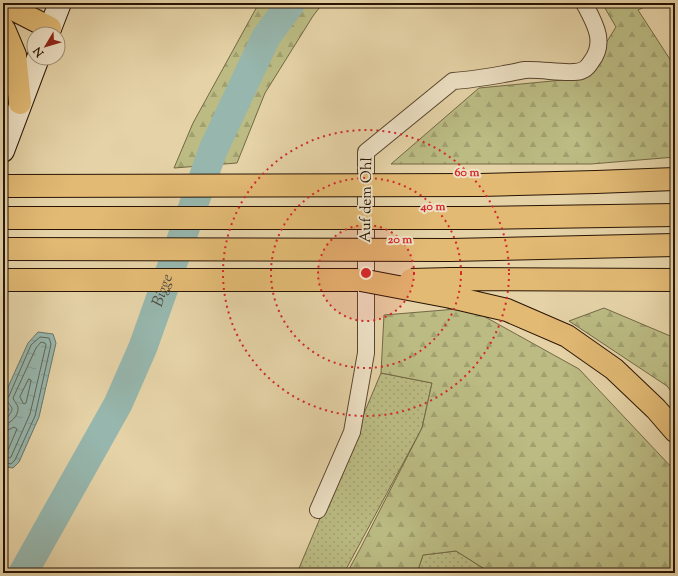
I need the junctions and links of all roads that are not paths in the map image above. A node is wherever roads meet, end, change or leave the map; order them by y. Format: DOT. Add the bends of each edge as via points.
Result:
graph roads {
  1 [pos="60,3"];
  2 [pos="584,3"];
  3 [pos="3,4"];
  4 [pos="40,26"];
  5 [pos="51,26"];
  6 [pos="4,29"];
  7 [pos="26,30"];
  8 [pos="35,66"];
  9 [pos="20,103"];
  10 [pos="3,150"];
  11 [pos="675,179"];
  12 [pos="3,186"];
  13 [pos="675,215"];
  14 [pos="3,218"];
  15 [pos="675,245"];
  16 [pos="3,249"];
  17 [pos="3,280"];
  18 [pos="675,280"];
  19 [pos="450,288"];
  20 [pos="675,431"];
  21 [pos="318,510"];
  1 -- 5 [label="main road"];
  2 -- 21 [label="street, Auf dem Ohl" via="598,36 596,55 587,68 581,72 526,70 452,81 366,152 366,353 352,432"];
  3 -- 4 [label="highway"];
  6 -- 7 [label="highway"];
  6 -- 9 [label="highway" via="15,55"];
  8 -- 9 [label="main road"];
  9 -- 10 [label="main road"];
  11 -- 12 [label="highway, bridge" via="480,185"];
  13 -- 14 [label="highway, bridge" via="478,218"];
  15 -- 16 [label="highway, bridge" via="450,250"];
  17 -- 19 [label="highway, bridge" via="361,280"];
  18 -- 19 [label="highway"];
  19 -- 20 [label="highway" via="567,336 614,370 656,409"];
}
